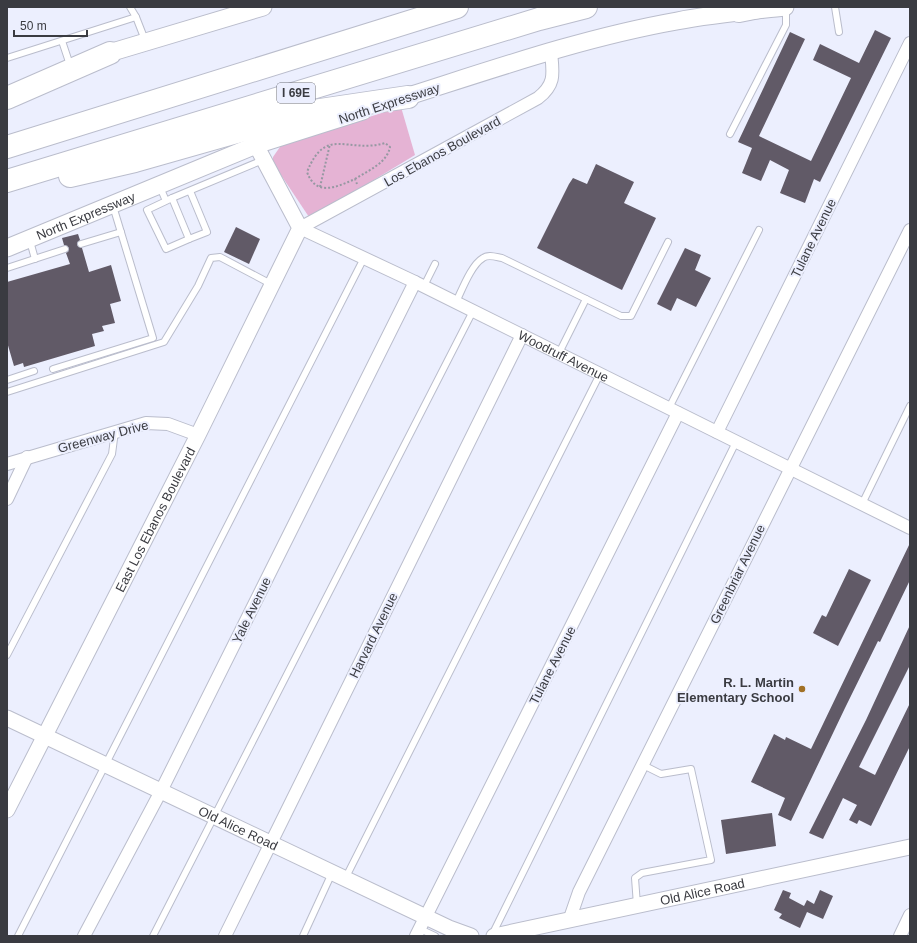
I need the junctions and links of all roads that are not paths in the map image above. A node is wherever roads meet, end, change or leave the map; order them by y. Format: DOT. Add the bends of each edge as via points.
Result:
graph roads {
  1 [pos="130,7"];
  2 [pos="263,7"];
  3 [pos="457,7"];
  4 [pos="586,7"];
  5 [pos="786,7"];
  6 [pos="835,7"];
  7 [pos="749,9"];
  8 [pos="136,17"];
  9 [pos="839,32"];
  10 [pos="62,41"];
  11 [pos="146,42"];
  12 [pos="910,43"];
  13 [pos="551,52"];
  14 [pos="110,53"];
  15 [pos="7,58"];
  16 [pos="70,65"];
  17 [pos="7,86"];
  18 [pos="408,97"];
  19 [pos="7,98"];
  20 [pos="730,134"];
  21 [pos="7,147"];
  22 [pos="260,152"];
  23 [pos="7,181"];
  24 [pos="7,191"];
  25 [pos="190,191"];
  26 [pos="163,193"];
  27 [pos="172,198"];
  28 [pos="112,205"];
  29 [pos="300,228"];
  30 [pos="759,230"];
  31 [pos="910,230"];
  32 [pos="121,232"];
  33 [pos="29,239"];
  34 [pos="189,239"];
  35 [pos="668,242"];
  36 [pos="81,244"];
  37 [pos="7,248"];
  38 [pos="65,249"];
  39 [pos="364,258"];
  40 [pos="35,260"];
  41 [pos="435,264"];
  42 [pos="7,268"];
  43 [pos="420,284"];
  44 [pos="272,285"];
  45 [pos="586,299"];
  46 [pos="456,302"];
  47 [pos="473,311"];
  48 [pos="522,335"];
  49 [pos="559,353"];
  50 [pos="53,369"];
  51 [pos="34,371"];
  52 [pos="600,374"];
  53 [pos="7,380"];
  54 [pos="7,392"];
  55 [pos="910,406"];
  56 [pos="673,410"];
  57 [pos="115,431"];
  58 [pos="716,432"];
  59 [pos="198,435"];
  60 [pos="736,442"];
  61 [pos="27,457"];
  62 [pos="7,464"];
  63 [pos="790,469"];
  64 [pos="7,499"];
  65 [pos="862,504"];
  66 [pos="910,528"];
  67 [pos="7,655"];
  68 [pos="7,718"];
  69 [pos="45,737"];
  70 [pos="107,764"];
  71 [pos="643,765"];
  72 [pos="161,791"];
  73 [pos="7,810"];
  74 [pos="214,816"];
  75 [pos="270,843"];
  76 [pos="910,846"];
  77 [pos="339,876"];
  78 [pos="637,905"];
  79 [pos="910,915"];
  80 [pos="569,921"];
  81 [pos="420,927"];
  82 [pos="18,936"];
  83 [pos="84,936"];
  84 [pos="153,936"];
  85 [pos="225,936"];
  86 [pos="303,936"];
  87 [pos="434,936"];
  88 [pos="470,936"];
  89 [pos="492,936"];
  90 [pos="900,936"];
  1 -- 8 [label="lane"];
  2 -- 11 [label="main road"];
  3 -- 21 [label="highway, I 69E"];
  4 -- 23 [label="highway, I 69E" via="539,19"];
  5 -- 7 [label="main road, North Expressway"];
  5 -- 20 [label="lane" via="786,25"];
  6 -- 9 [label="lane"];
  7 -- 13 [label="main road, North Expressway" via="676,21"];
  8 -- 10 [label="lane"];
  8 -- 11 [label="lane"];
  10 -- 15 [label="lane"];
  10 -- 16 [label="lane"];
  11 -- 14 [label="main road"];
  12 -- 58 [label="street, Tulane Avenue"];
  13 -- 18 [label="main road, North Expressway"];
  13 -- 29 [label="street, Los Ebanos Boulevard" via="553,75 547,91 538,98"];
  14 -- 16 [label="main road"];
  14 -- 19 [label="highway"];
  16 -- 17 [label="main road"];
  18 -- 22 [label="main road, North Expressway"];
  18 -- 24 [label="highway" via="308,112 135,161"];
  22 -- 25 [label="lane"];
  22 -- 26 [label="main road, North Expressway"];
  22 -- 29 [label="street"];
  25 -- 27 [label="lane"];
  25 -- 34 [label="lane" via="207,232"];
  26 -- 27 [label="lane"];
  26 -- 28 [label="main road, North Expressway"];
  26 -- 34 [label="lane" via="147,210 166,249"];
  27 -- 34 [label="lane"];
  28 -- 32 [label="lane"];
  28 -- 33 [label="main road, North Expressway"];
  29 -- 39 [label="street, Woodruff Avenue"];
  29 -- 44 [label="street, East Los Ebanos Boulevard"];
  30 -- 56 [label="lane"];
  31 -- 63 [label="street, Greenbriar Avenue"];
  32 -- 36 [label="lane"];
  32 -- 50 [label="lane" via="153,338"];
  33 -- 37 [label="main road, North Expressway"];
  33 -- 40 [label="lane"];
  35 -- 45 [label="lane" via="631,316 621,316"];
  38 -- 40 [label="lane"];
  39 -- 43 [label="street, Woodruff Avenue"];
  39 -- 70 [label="lane"];
  40 -- 42 [label="lane"];
  41 -- 43 [label="lane"];
  43 -- 46 [label="street, Woodruff Avenue"];
  43 -- 72 [label="street, Yale Avenue"];
  44 -- 54 [label="lane" via="220,257 211,258 198,286 164,342"];
  44 -- 59 [label="street, East Los Ebanos Boulevard"];
  45 -- 46 [label="lane" via="502,258 488,256 482,258 470,273"];
  45 -- 49 [label="lane"];
  46 -- 47 [label="street, Woodruff Avenue"];
  47 -- 48 [label="street, Woodruff Avenue"];
  47 -- 74 [label="lane"];
  48 -- 49 [label="street, Woodruff Avenue"];
  48 -- 75 [label="street, Harvard Avenue"];
  49 -- 52 [label="street, Woodruff Avenue"];
  51 -- 53 [label="lane"];
  52 -- 56 [label="street, Woodruff Avenue"];
  52 -- 77 [label="lane"];
  55 -- 65 [label="lane"];
  56 -- 58 [label="street, Woodruff Avenue"];
  56 -- 81 [label="street, Tulane Avenue"];
  57 -- 59 [label="street, Greenway Drive" via="157,422 177,426"];
  57 -- 61 [label="street, Greenway Drive"];
  57 -- 67 [label="lane" via="112,454"];
  58 -- 60 [label="street, Woodruff Avenue"];
  59 -- 69 [label="street, East Los Ebanos Boulevard"];
  60 -- 63 [label="street, Woodruff Avenue"];
  60 -- 89 [label="lane"];
  61 -- 62 [label="street, Greenway Drive"];
  61 -- 64 [label="street"];
  63 -- 65 [label="street, Woodruff Avenue"];
  63 -- 71 [label="street, Greenbriar Avenue"];
  65 -- 66 [label="street, Woodruff Avenue"];
  68 -- 69 [label="street, Old Alice Road"];
  69 -- 70 [label="street, Old Alice Road"];
  69 -- 73 [label="street, East Los Ebanos Boulevard"];
  70 -- 72 [label="street, Old Alice Road"];
  70 -- 82 [label="lane"];
  71 -- 78 [label="lane" via="661,774 691,769 711,860 642,873 635,878"];
  71 -- 80 [label="street, Greenbriar Avenue" via="579,892"];
  72 -- 74 [label="street, Old Alice Road"];
  72 -- 83 [label="street, Yale Avenue"];
  74 -- 75 [label="street, Old Alice Road"];
  74 -- 84 [label="lane"];
  75 -- 77 [label="street, Old Alice Road"];
  75 -- 85 [label="street, Harvard Avenue"];
  76 -- 78 [label="street, Old Alice Road"];
  77 -- 81 [label="street, Old Alice Road"];
  77 -- 86 [label="lane"];
  78 -- 80 [label="street, Old Alice Road"];
  79 -- 90 [label="street"];
  80 -- 89 [label="street, Old Alice Road"];
  81 -- 87 [label="lane"];
  81 -- 88 [label="street, Old Alice Road"];
}
